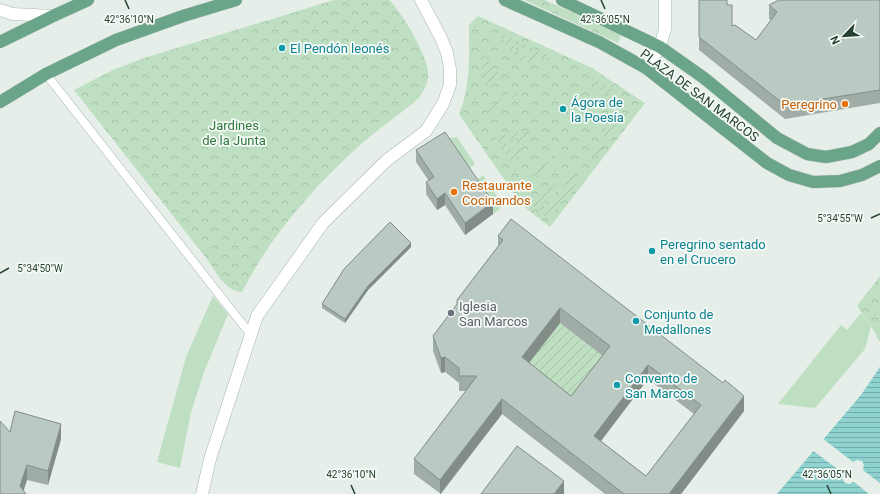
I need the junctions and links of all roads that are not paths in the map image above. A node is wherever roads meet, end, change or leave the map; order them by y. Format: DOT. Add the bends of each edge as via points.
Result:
graph roads {
  1 [pos="88,0"];
  2 [pos="236,0"];
  3 [pos="421,0"];
  4 [pos="505,0"];
  5 [pos="562,0"];
  6 [pos="666,0"];
  7 [pos="0,10"];
  8 [pos="53,16"];
  9 [pos="0,42"];
  10 [pos="660,47"];
  11 [pos="646,68"];
  12 [pos="46,74"];
  13 [pos="0,102"];
  14 [pos="880,133"];
  15 [pos="880,166"];
  16 [pos="251,335"];
  17 [pos="202,494"];
  1 -- 8 [label="main road"];
  2 -- 12 [label="main road" via="116,40"];
  3 -- 16 [label="street" via="447,52 450,85 443,104 426,131 387,160 323,223 257,316"];
  4 -- 11 [label="main road, PLAZA DE SAN MARCOS" via="599,42"];
  5 -- 10 [label="main road, PLAZA DE SAN MARCOS"];
  6 -- 10 [label="street" via="665,29"];
  7 -- 8 [label="street" via="13,14"];
  8 -- 9 [label="main road"];
  10 -- 11 [label="street"];
  10 -- 14 [label="main road, PLAZA DE SAN MARCOS" via="704,78 777,138 806,154 826,156 852,152 868,144"];
  11 -- 15 [label="main road, PLAZA DE SAN MARCOS" via="767,163 789,175 813,182 840,181 862,175"];
  12 -- 13 [label="main road"];
  12 -- 16 [label="lane"];
  16 -- 17 [label="street" via="210,459"];
}
